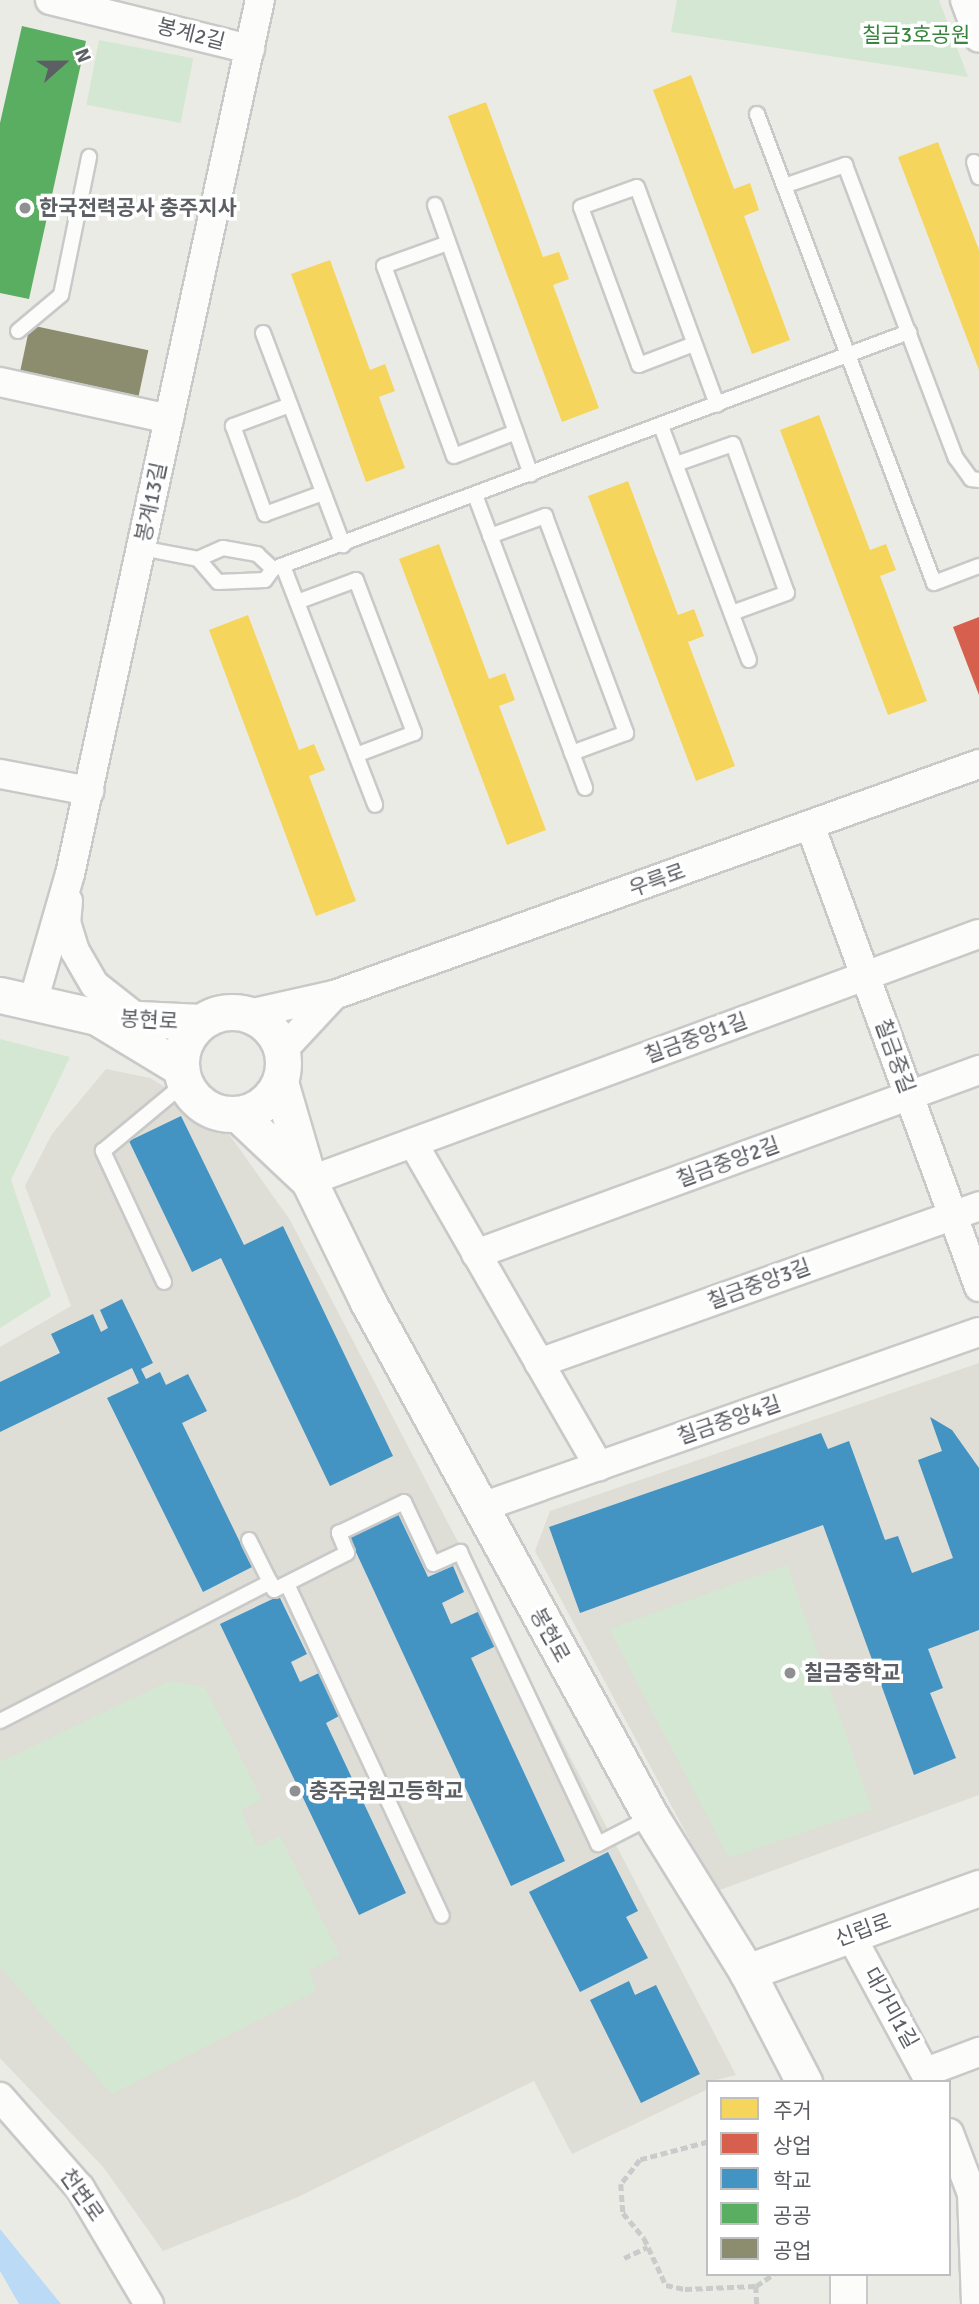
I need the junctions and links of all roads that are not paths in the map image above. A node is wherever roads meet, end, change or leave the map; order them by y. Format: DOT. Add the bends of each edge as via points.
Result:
graph roads {
  1 [pos="50,0"];
  2 [pos="260,0"];
  3 [pos="965,0"];
  4 [pos="979,38"];
  5 [pos="250,49"];
  6 [pos="757,114"];
  7 [pos="89,157"];
  8 [pos="974,162"];
  9 [pos="979,177"];
  10 [pos="784,186"];
  11 [pos="435,205"];
  12 [pos="448,243"];
  13 [pos="18,331"];
  14 [pos="909,332"];
  15 [pos="263,333"];
  16 [pos="695,344"];
  17 [pos="848,356"];
  18 [pos="0,382"];
  19 [pos="290,405"];
  20 [pos="717,405"];
  21 [pos="169,419"];
  22 [pos="661,425"];
  23 [pos="516,432"];
  24 [pos="676,464"];
  25 [pos="531,474"];
  26 [pos="979,480"];
  27 [pos="323,492"];
  28 [pos="475,495"];
  29 [pos="490,536"];
  30 [pos="342,545"];
  31 [pos="141,548"];
  32 [pos="198,559"];
  33 [pos="979,566"];
  34 [pos="278,568"];
  35 [pos="297,602"];
  36 [pos="732,613"];
  37 [pos="749,660"];
  38 [pos="572,753"];
  39 [pos="356,755"];
  40 [pos="979,764"];
  41 [pos="0,774"];
  42 [pos="585,788"];
  43 [pos="89,791"];
  44 [pos="375,805"];
  45 [pos="810,825"];
  46 [pos="70,874"];
  47 [pos="979,934"];
  48 [pos="865,975"];
  49 [pos="334,995"];
  50 [pos="16,998"];
  51 [pos="249,1014"];
  52 [pos="97,1017"];
  53 [pos="138,1019"];
  54 [pos="201,1022"];
  55 [pos="281,1066"];
  56 [pos="979,1070"];
  57 [pos="183,1076"];
  58 [pos="909,1096"];
  59 [pos="238,1114"];
  60 [pos="412,1143"];
  61 [pos="309,1181"];
  62 [pos="966,1210"];
  63 [pos="476,1254"];
  64 [pos="164,1282"];
  65 [pos="979,1287"];
  66 [pos="979,1332"];
  67 [pos="539,1363"];
  68 [pos="598,1466"];
  69 [pos="480,1508"];
  70 [pos="249,1540"];
  71 [pos="270,1582"];
  72 [pos="288,1584"];
  73 [pos="0,1721"];
  74 [pos="651,1817"];
  75 [pos="979,1888"];
  76 [pos="442,1916"];
  77 [pos="850,1934"];
  78 [pos="747,1972"];
  79 [pos="979,2052"];
  80 [pos="928,2077"];
  81 [pos="803,2080"];
  82 [pos="0,2097"];
  83 [pos="951,2138"];
  84 [pos="975,2193"];
  85 [pos="848,2276"];
  86 [pos="977,2288"];
  87 [pos="149,2304"];
  88 [pos="848,2304"];
  1 -- 5 [label="street, 봉계2길"];
  2 -- 5 [label="street, 봉계13길"];
  3 -- 4 [label="street"];
  5 -- 21 [label="street, 봉계13길"];
  6 -- 10 [label="lane"];
  7 -- 13 [label="lane" via="61,296"];
  8 -- 9 [label="lane"];
  10 -- 14 [label="lane" via="845,164"];
  10 -- 17 [label="lane"];
  11 -- 12 [label="lane"];
  12 -- 23 [label="lane"];
  12 -- 23 [label="lane" via="384,266 454,456"];
  14 -- 17 [label="lane"];
  14 -- 26 [label="lane" via="956,458 971,479"];
  15 -- 19 [label="lane"];
  16 -- 16 [label="lane" via="637,187 581,207 639,365"];
  16 -- 20 [label="lane"];
  17 -- 20 [label="lane"];
  17 -- 33 [label="lane" via="934,583"];
  18 -- 21 [label="street"];
  19 -- 27 [label="lane"];
  19 -- 27 [label="lane" via="233,426 265,514"];
  20 -- 22 [label="lane"];
  21 -- 31 [label="street, 봉계13길"];
  22 -- 24 [label="lane"];
  22 -- 25 [label="lane"];
  23 -- 25 [label="lane"];
  24 -- 36 [label="lane"];
  24 -- 36 [label="lane" via="733,444 787,593"];
  25 -- 28 [label="lane"];
  27 -- 30 [label="lane"];
  28 -- 29 [label="lane"];
  28 -- 30 [label="lane"];
  29 -- 38 [label="lane"];
  29 -- 38 [label="lane" via="545,516 626,733"];
  30 -- 34 [label="lane"];
  31 -- 32 [label="lane"];
  31 -- 43 [label="street, 봉계13길"];
  32 -- 34 [label="lane" via="223,548 257,555"];
  32 -- 34 [label="lane" via="218,582 250,584 265,580"];
  34 -- 35 [label="lane"];
  35 -- 39 [label="lane"];
  35 -- 39 [label="lane" via="356,580 414,733"];
  36 -- 37 [label="lane"];
  38 -- 42 [label="lane"];
  39 -- 44 [label="lane"];
  40 -- 45 [label="street, 우륵로"];
  41 -- 43 [label="street"];
  43 -- 46 [label="street, 봉계13길"];
  45 -- 48 [label="street, 칠금중길"];
  45 -- 49 [label="street, 우륵로"];
  46 -- 50 [label="street, 봉계13길"];
  46 -- 53 [label="street" via="66,922 75,951 95,985"];
  47 -- 48 [label="street, 칠금중앙1길"];
  48 -- 58 [label="street, 칠금중길"];
  48 -- 60 [label="street, 칠금중앙1길"];
  49 -- 51 [label="street, 우륵로"];
  49 -- 55 [label="street, 우륵로"];
  50 -- 52 [label="street, 봉현로"];
  51 -- 54 [label="street" via="216,1014"];
  51 -- 55 [label="street" via="270,1029"];
  52 -- 53 [label="street, 봉현로"];
  52 -- 57 [label="street, 봉현로"];
  53 -- 54 [label="street, 봉현로"];
  54 -- 57 [label="street" via="189,1035"];
  55 -- 59 [label="street" via="264,1104"];
  55 -- 61 [label="street, 봉현로"];
  56 -- 58 [label="street, 칠금중앙2길"];
  57 -- 59 [label="street" via="207,1107"];
  57 -- 64 [label="lane" via="103,1152"];
  58 -- 62 [label="street, 칠금중길"];
  58 -- 63 [label="street, 칠금중앙2길"];
  59 -- 61 [label="street, 봉현로"];
  60 -- 61 [label="street, 칠금중앙1길"];
  60 -- 63 [label="street"];
  61 -- 69 [label="street, 봉현로"];
  62 -- 65 [label="street, 칠금중길"];
  62 -- 67 [label="street, 칠금중앙3길"];
  63 -- 67 [label="street"];
  66 -- 68 [label="street, 칠금중앙4길"];
  67 -- 68 [label="street"];
  68 -- 69 [label="street, 칠금중앙4길"];
  69 -- 74 [label="street, 봉현로"];
  70 -- 71 [label="lane"];
  71 -- 72 [label="lane" via="274,1590"];
  71 -- 73 [label="lane"];
  72 -- 74 [label="lane" via="347,1553 340,1533 404,1502 433,1564 460,1552 598,1844"];
  72 -- 76 [label="lane"];
  74 -- 78 [label="street, 봉현로"];
  75 -- 77 [label="street, 신립로"];
  77 -- 78 [label="street, 신립로"];
  77 -- 80 [label="street, 대가미1길"];
  78 -- 81 [label="street, 봉현로"];
  79 -- 80 [label="street"];
  82 -- 87 [label="street, 천변로" via="80,2188"];
  83 -- 84 [label="street"];
  84 -- 86 [label="street"];
  85 -- 88 [label="street"];
}
